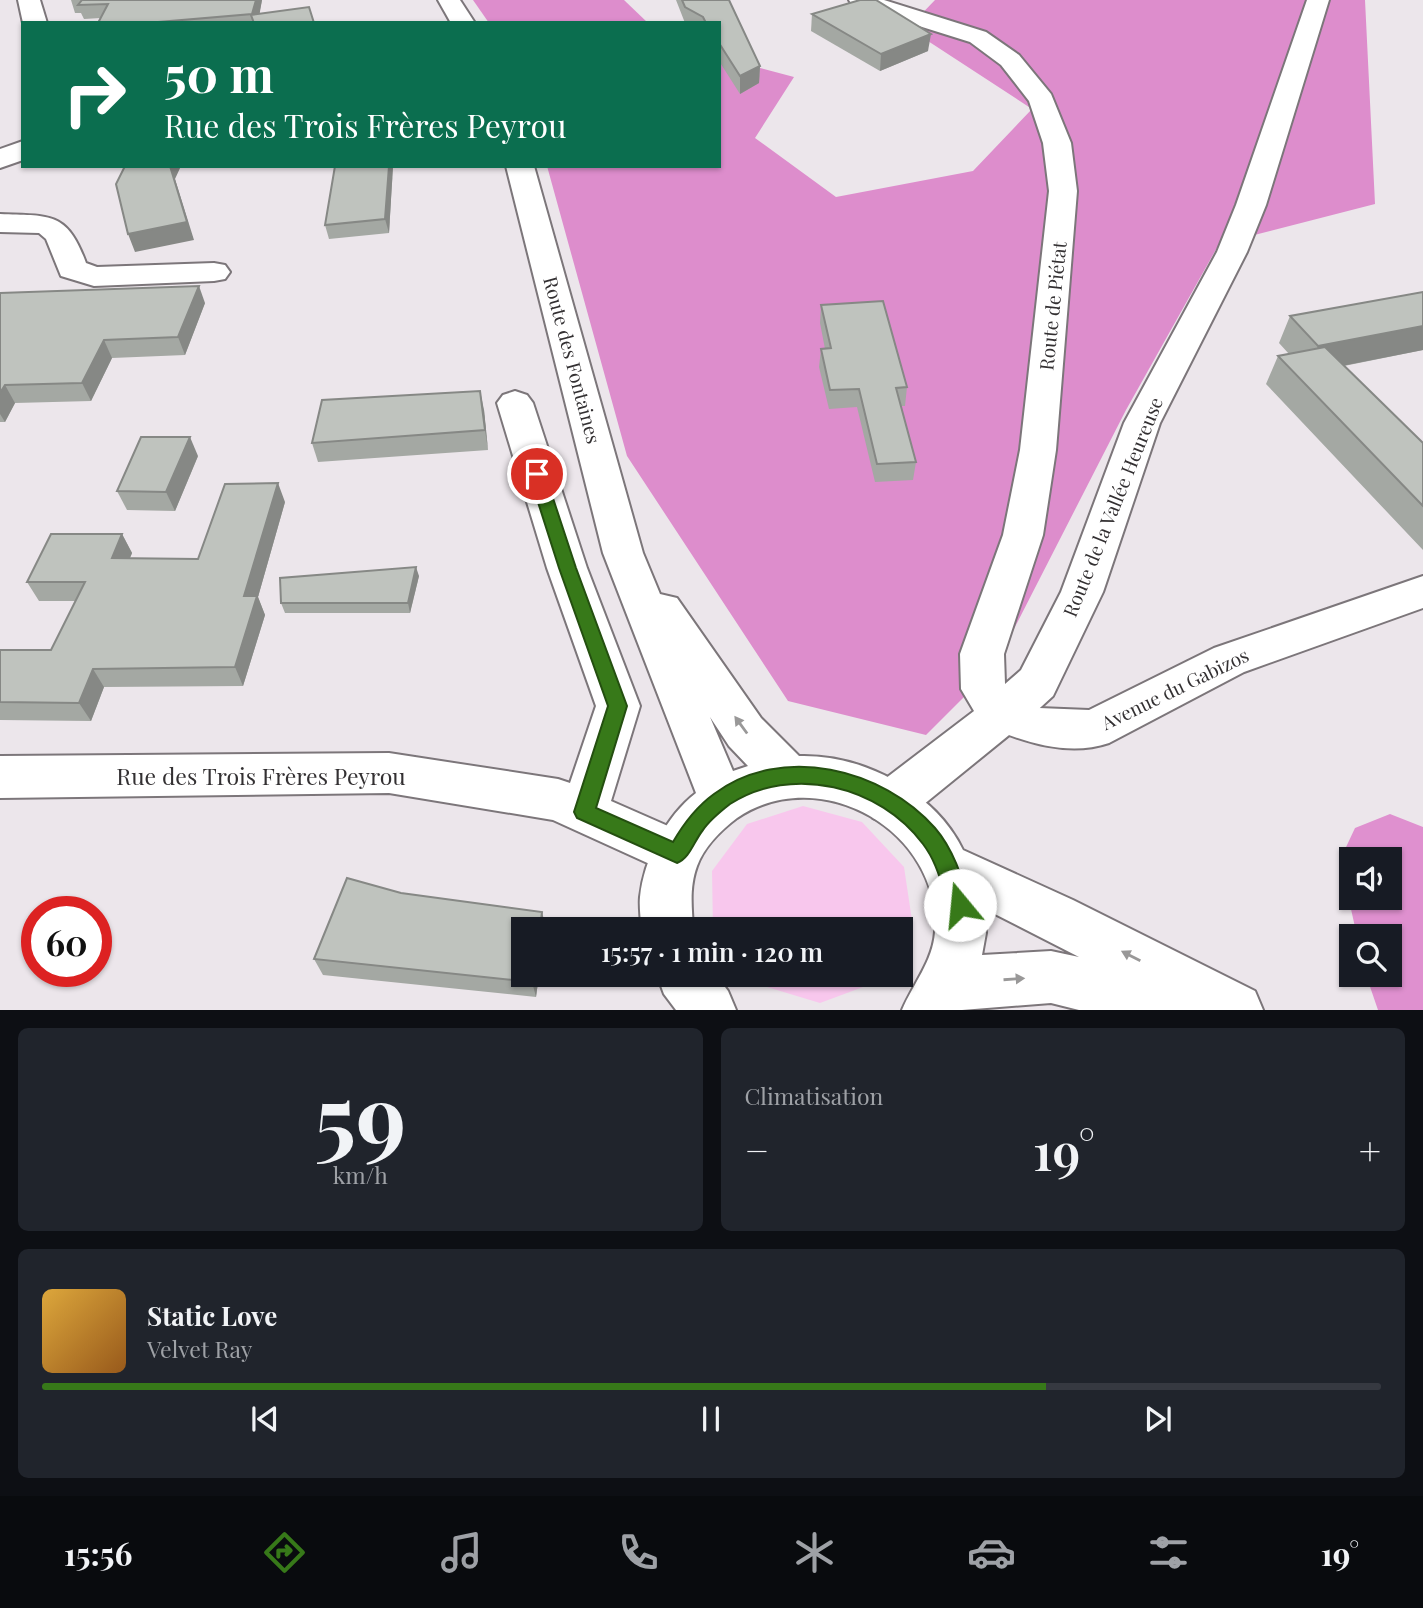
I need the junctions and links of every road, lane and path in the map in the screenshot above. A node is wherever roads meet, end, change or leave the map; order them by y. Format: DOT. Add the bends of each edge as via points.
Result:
graph roads {
  1 [pos="29,0"];
  2 [pos="449,0"];
  3 [pos="860,0"];
  4 [pos="1318,0"];
  5 [pos="34,21"];
  6 [pos="462,21"];
  7 [pos="21,150"];
  8 [pos="0,160"];
  9 [pos="521,168"];
  10 [pos="0,223"];
  11 [pos="215,272"];
  12 [pos="515,403"];
  13 [pos="623,553"];
  14 [pos="1423,592"];
  15 [pos="1003,714"];
  16 [pos="787,775"];
  17 [pos="0,777"];
  18 [pos="722,799"];
  19 [pos="890,803"];
  20 [pos="584,812"];
  21 [pos="677,853"];
  22 [pos="948,867"];
  23 [pos="667,917"];
  24 [pos="937,997"];
  25 [pos="1203,1010"];
  26 [pos="1236,1010"];
  1 -- 5 [label="street"];
  2 -- 6 [label="street"];
  3 -- 15 [label="street, Route de Piétat" via="989,44 1010,60 1042,100 1057,143 1063,191 1038,450 1023,535 982,654 983,689"];
  4 -- 15 [label="street, Route de la Vallée Heureuse" via="1251,205 1232,252 1142,423 1082,592 1037,683"];
  7 -- 8 [label="street"];
  9 -- 13 [label="street, Route des Fontaines"];
  10 -- 11 [label="street" via="46,224 61,236 72,270 94,277"];
  12 -- 20 [label="street" via="567,568 618,706"];
  16 -- 13 [label="street, Route des Fontaines, one-way" via="745,732"];
  13 -- 18 [label="street, Route des Fontaines"];
  14 -- 15 [label="street, Avenue du Gabizos" via="1229,660 1093,729 1038,727"];
  15 -- 19 [label="street, Route de la Vallée Heureuse"];
  16 -- 18 [label="street" via="754,783"];
  16 -- 19 [label="street" via="828,777 868,789"];
  17 -- 20 [label="street, Rue des Trois Frères Peyrou" via="389,773 558,800"];
  18 -- 21 [label="street" via="696,822"];
  19 -- 22 [label="street" via="905,811 930,837"];
  20 -- 21 [label="street, Rue des Trois Frères Peyrou"];
  21 -- 23 [label="street" via="666,892"];
  22 -- 24 [label="street" via="960,905 959,946"];
  26 -- 22 [label="street, one-way" via="1055,916"];
  24 -- 25 [label="street, one-way" via="1051,977"];
}
